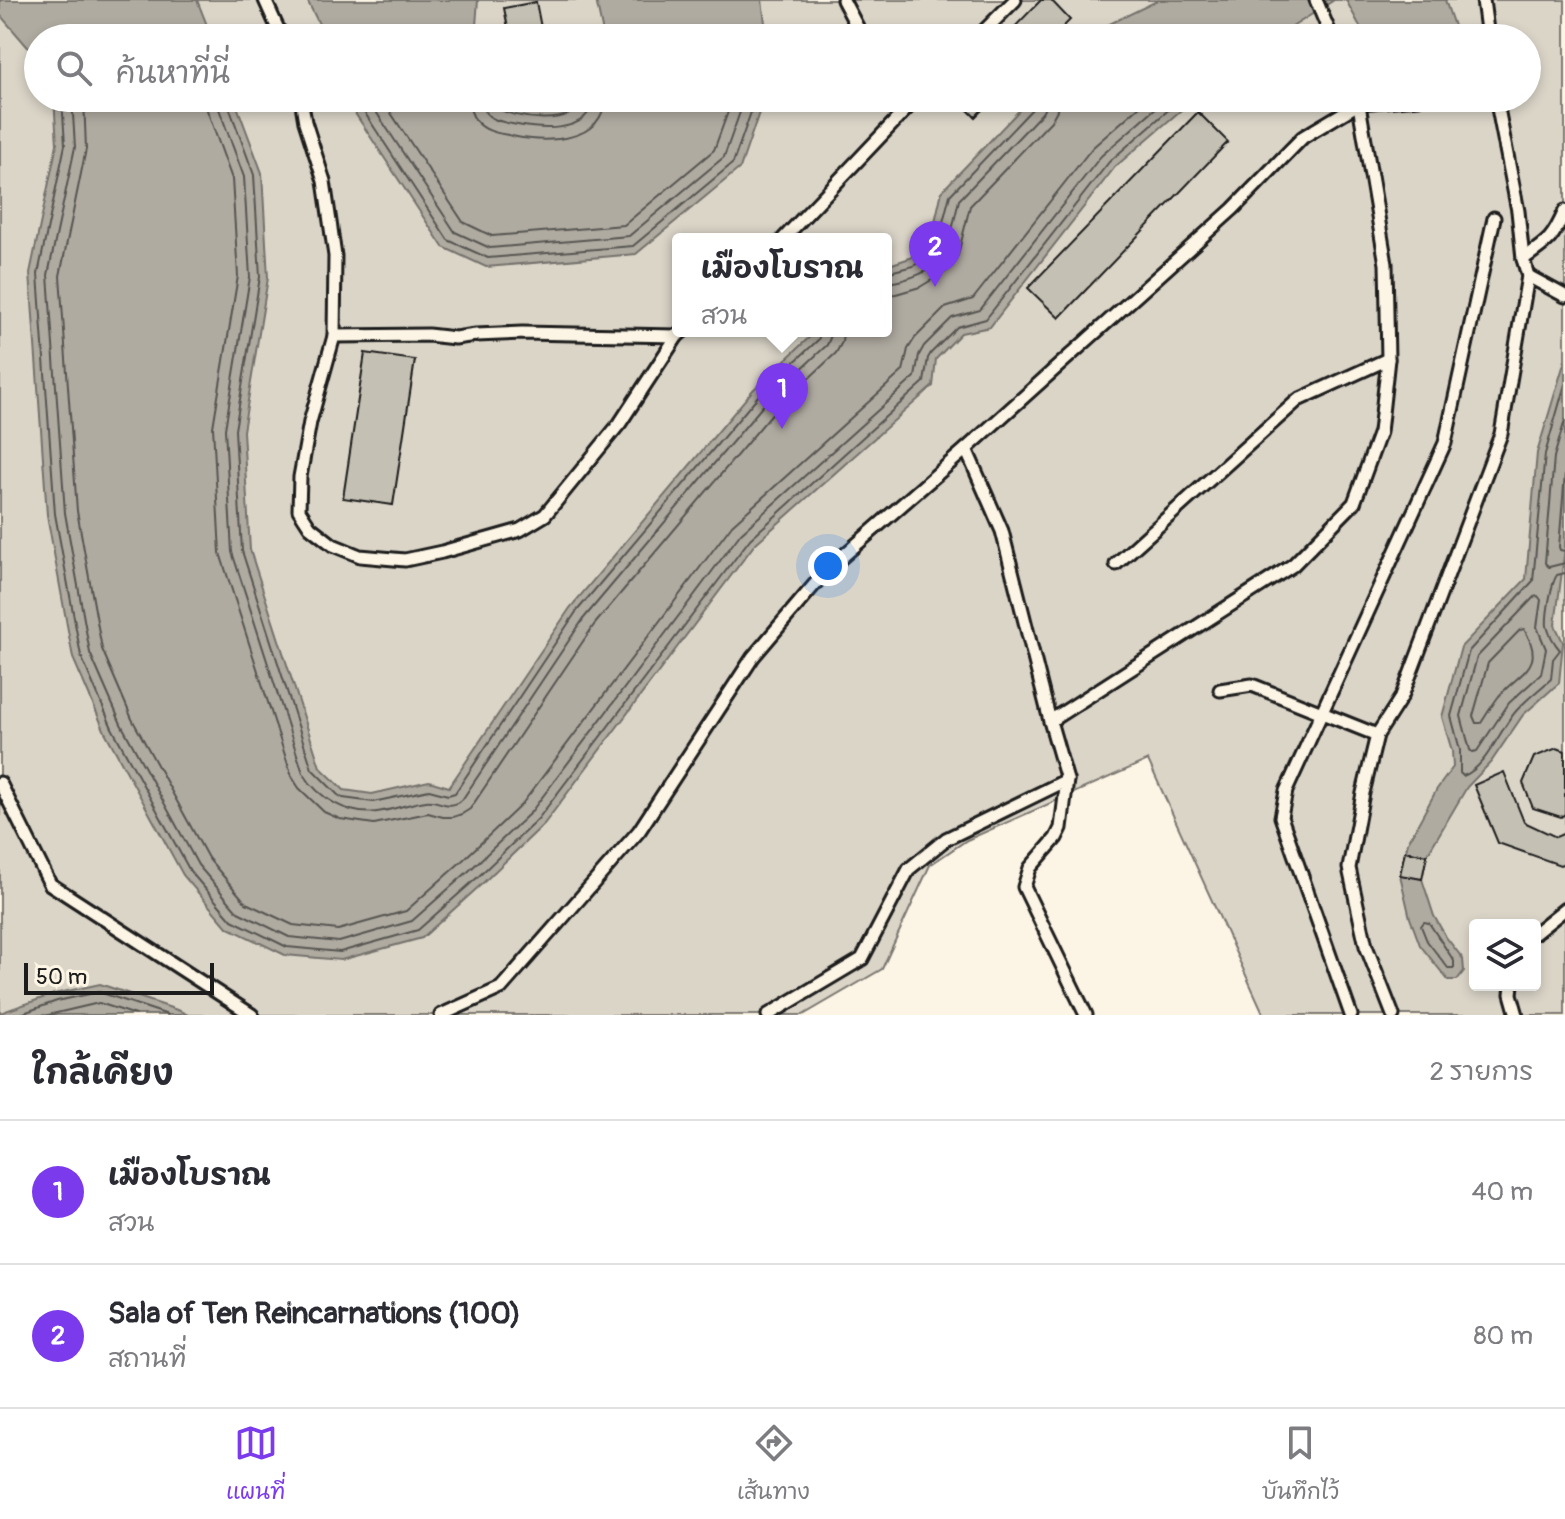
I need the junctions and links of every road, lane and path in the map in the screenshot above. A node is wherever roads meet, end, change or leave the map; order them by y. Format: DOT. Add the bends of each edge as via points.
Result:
graph roads {
  1 [pos="265,0"];
  2 [pos="843,0"];
  3 [pos="1015,0"];
  4 [pos="1316,0"];
  5 [pos="1483,0"];
  6 [pos="276,24"];
  7 [pos="856,24"];
  8 [pos="991,24"];
  9 [pos="1326,24"];
  10 [pos="1486,24"];
  11 [pos="303,112"];
  12 [pos="1342,112"];
  13 [pos="1361,112"];
  14 [pos="1499,112"];
  15 [pos="902,113"];
  16 [pos="1565,211"];
  17 [pos="1494,218"];
  18 [pos="789,233"];
  19 [pos="1523,259"];
  20 [pos="1528,276"];
  21 [pos="1565,296"];
  22 [pos="672,333"];
  23 [pos="334,336"];
  24 [pos="677,337"];
  25 [pos="1388,359"];
  26 [pos="966,449"];
  27 [pos="1116,564"];
  28 [pos="1220,690"];
  29 [pos="1322,713"];
  30 [pos="1050,721"];
  31 [pos="1377,735"];
  32 [pos="1067,780"];
  33 [pos="0,783"];
  34 [pos="1565,909"];
  35 [pos="1541,928"];
  36 [pos="1511,991"];
  37 [pos="252,1015"];
  38 [pos="441,1015"];
  39 [pos="768,1015"];
  40 [pos="1086,1015"];
  41 [pos="1351,1015"];
  42 [pos="1393,1015"];
  43 [pos="1517,1015"];
  1 -- 6 [label="lane"];
  2 -- 7 [label="lane"];
  3 -- 8 [label="lane"];
  4 -- 9 [label="lane"];
  5 -- 10 [label="lane"];
  11 -- 23 [label="lane" via="324,181 335,256"];
  12 -- 26 [label="lane" via="1303,137 1233,209"];
  13 -- 25 [label="lane" via="1386,264"];
  14 -- 19 [label="lane"];
  15 -- 18 [label="lane"];
  16 -- 19 [label="lane" via="1548,242"];
  17 -- 29 [label="lane" via="1445,443"];
  19 -- 20 [label="lane"];
  20 -- 21 [label="lane"];
  20 -- 31 [label="lane" via="1501,434 1402,696"];
  22 -- 23 [label="lane"];
  23 -- 24 [label="lane" via="310,422 299,510 333,545 360,556 405,560 520,530 545,515 620,423"];
  25 -- 27 [label="lane" via="1298,400"];
  25 -- 30 [label="lane" via="1380,432 1354,503 1293,565"];
  26 -- 30 [label="lane" via="1002,531"];
  26 -- 38 [label="lane" via="826,571 753,657 639,831 501,988"];
  28 -- 29 [label="lane" via="1252,685"];
  29 -- 31 [label="lane"];
  29 -- 41 [label="lane" via="1286,791 1281,817"];
  30 -- 32 [label="lane"];
  31 -- 42 [label="lane" via="1349,868 1366,946"];
  32 -- 39 [label="lane" via="946,839 909,869 862,959"];
  32 -- 40 [label="lane" via="1061,828 1030,868 1024,887"];
  33 -- 37 [label="lane" via="50,884"];
  34 -- 35 [label="lane"];
  36 -- 43 [label="lane"];
}
